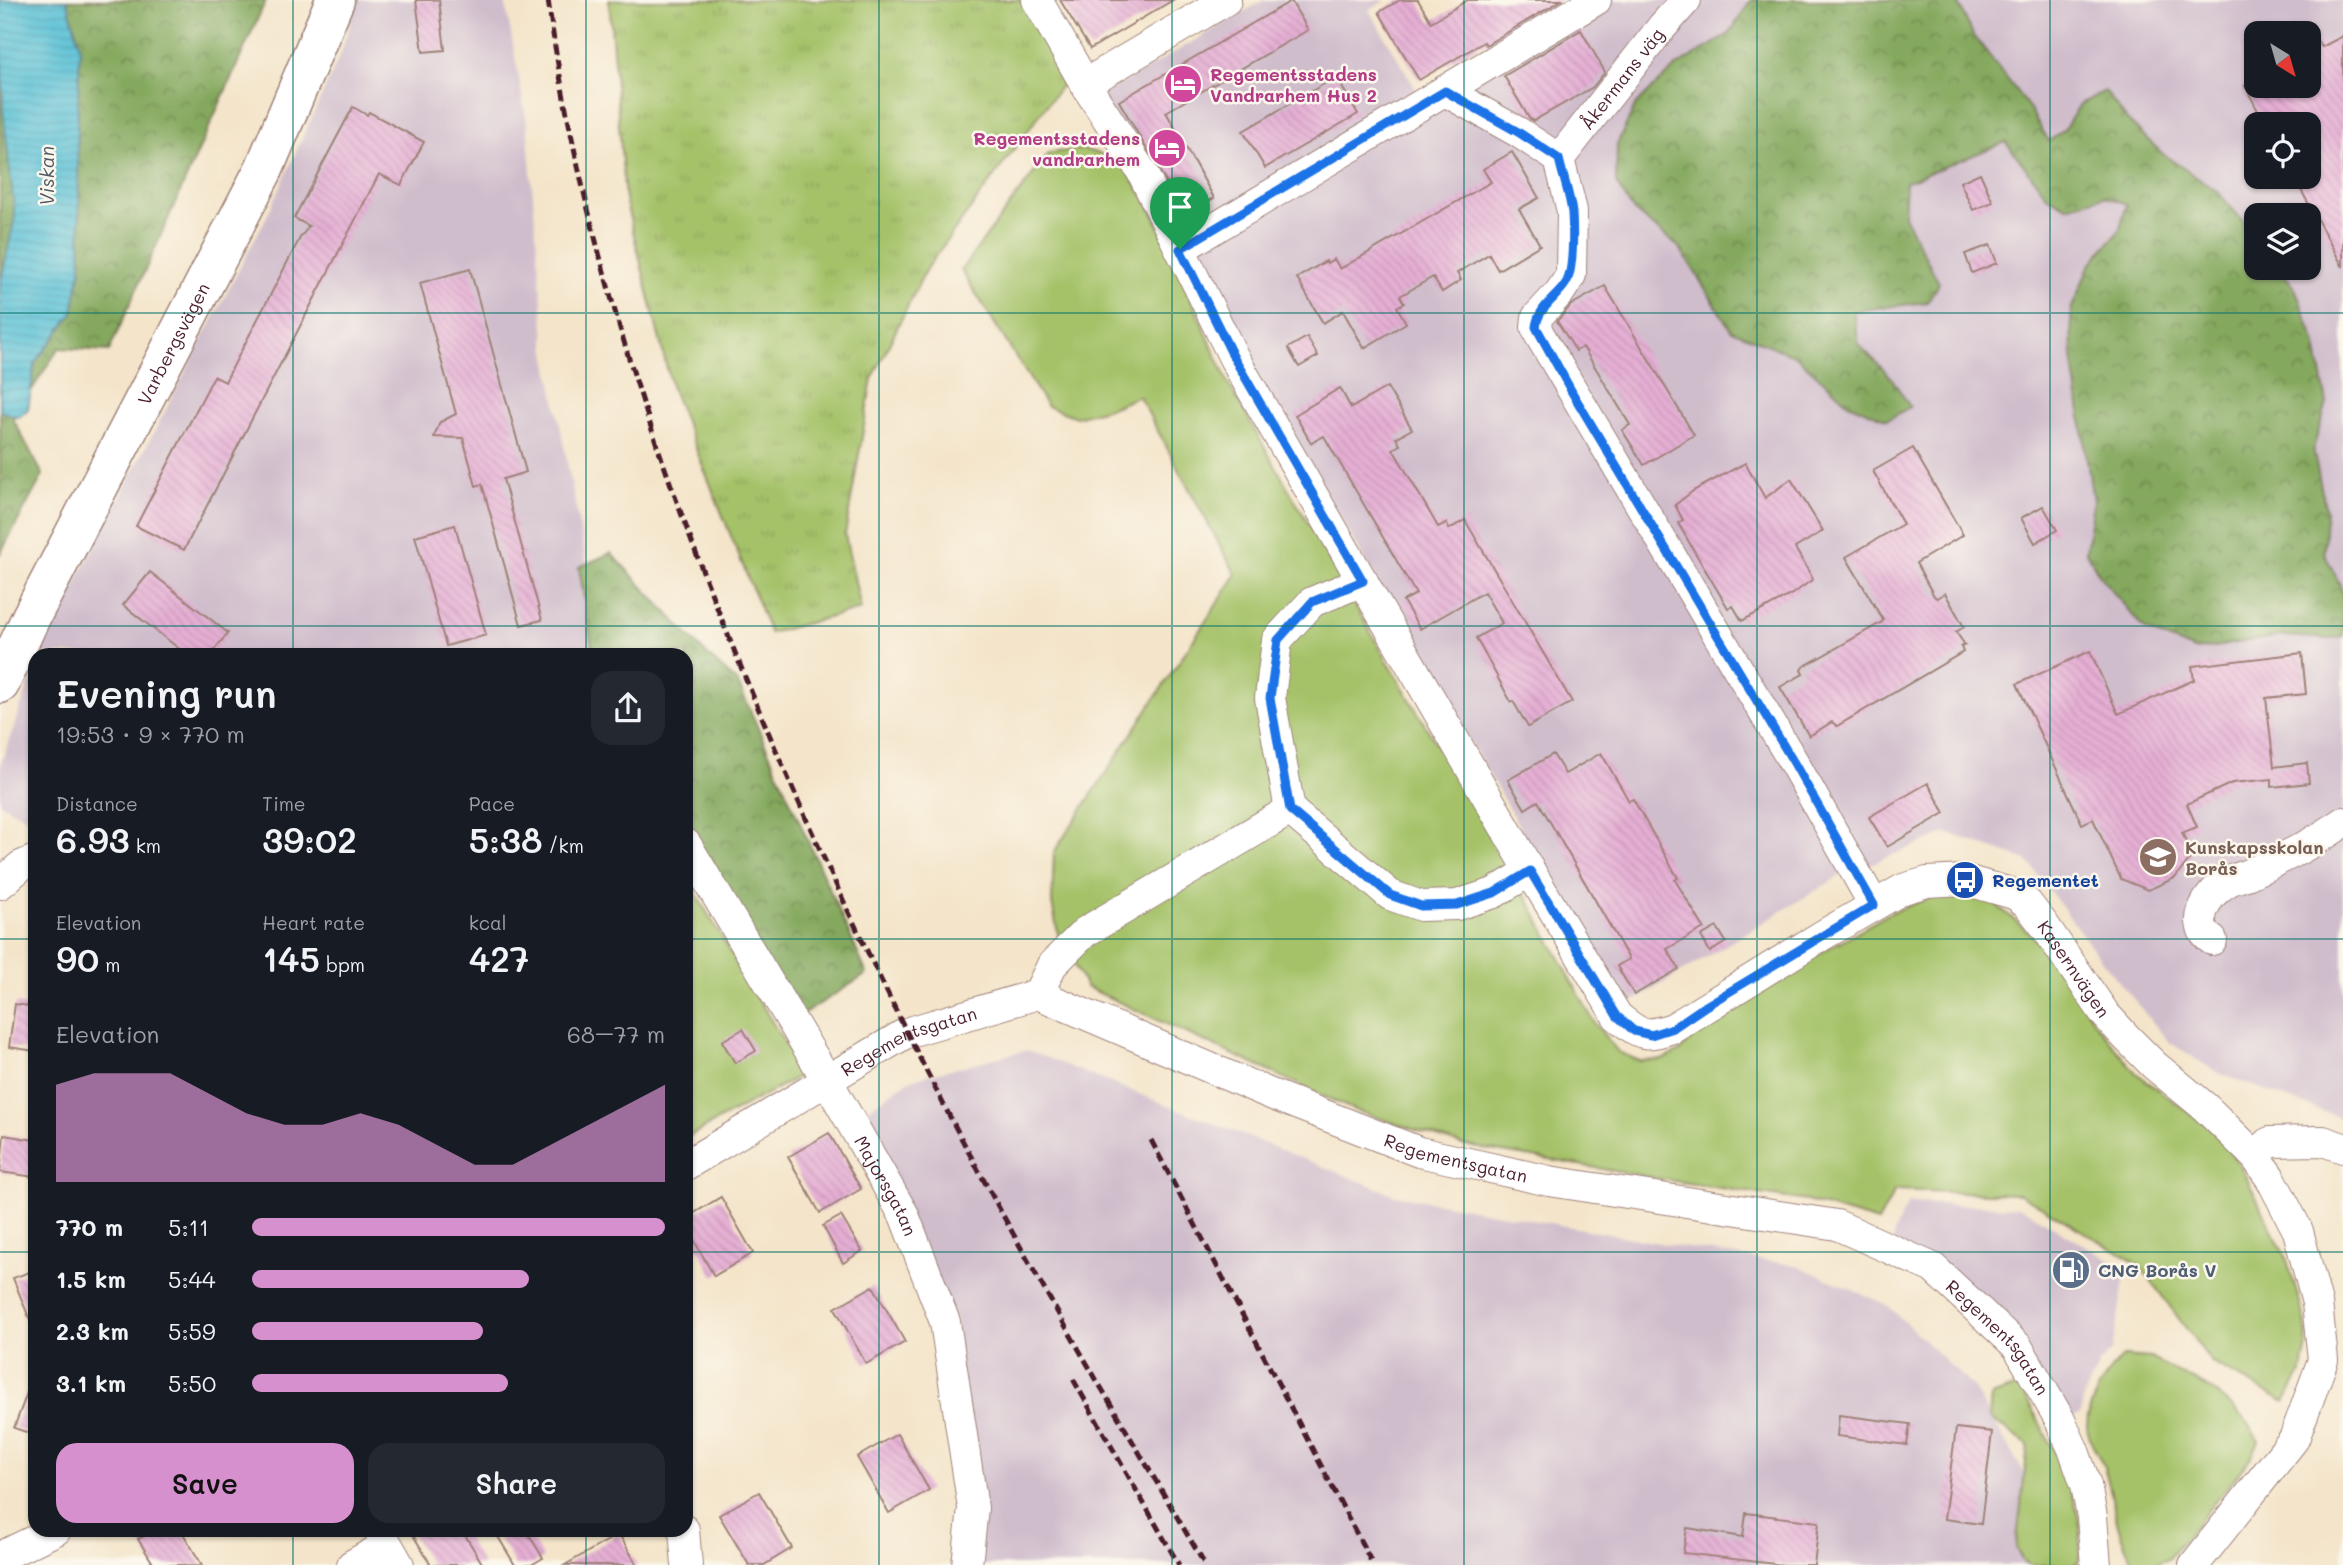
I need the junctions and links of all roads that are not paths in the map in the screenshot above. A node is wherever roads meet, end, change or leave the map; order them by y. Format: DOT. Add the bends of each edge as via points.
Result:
graph roads {
  1 [pos="335,0"];
  2 [pos="1037,0"];
  3 [pos="1226,0"];
  4 [pos="1597,0"];
  5 [pos="1686,0"];
  6 [pos="1085,84"];
  7 [pos="1445,91"];
  8 [pos="1559,159"];
  9 [pos="1180,249"];
  10 [pos="1363,581"];
  11 [pos="0,684"];
  12 [pos="1290,810"];
  13 [pos="2343,822"];
  14 [pos="693,856"];
  15 [pos="28,863"];
  16 [pos="1530,871"];
  17 [pos="0,884"];
  18 [pos="1874,905"];
  19 [pos="2212,940"];
  20 [pos="1038,994"];
  21 [pos="827,1080"];
  22 [pos="2343,1148"];
  23 [pos="2255,1156"];
  24 [pos="693,1161"];
  25 [pos="41,1537"];
  26 [pos="685,1537"];
  27 [pos="388,1546"];
  28 [pos="0,1557"];
  29 [pos="352,1565"];
  30 [pos="687,1565"];
  31 [pos="967,1565"];
  32 [pos="2096,1565"];
  33 [pos="2194,1565"];
  1 -- 11 [label="main road, Varbergsvägen" via="264,169 30,617"];
  2 -- 6 [label="street"];
  3 -- 6 [label="street"];
  4 -- 7 [label="street"];
  5 -- 8 [label="street, Åkermans väg"];
  6 -- 9 [label="street" via="1142,172"];
  7 -- 8 [label="street"];
  7 -- 9 [label="street"];
  8 -- 18 [label="street" via="1572,211 1571,275 1541,310 1536,327"];
  9 -- 10 [label="street" via="1234,358"];
  10 -- 12 [label="street" via="1312,602 1278,640 1270,698"];
  10 -- 16 [label="street"];
  12 -- 16 [label="street" via="1390,895 1421,906 1457,905 1494,893"];
  12 -- 20 [label="street" via="1085,932 1052,965"];
  13 -- 19 [label="street" via="2305,847 2226,882 2210,896 2200,920"];
  14 -- 21 [label="street, Majorsgatan"];
  15 -- 17 [label="street"];
  16 -- 18 [label="street, Kasernvägen" via="1617,1016 1634,1031 1651,1035 1673,1028"];
  18 -- 23 [label="street, Kasernvägen" via="1903,889 1947,880 1965,880 2014,894 2044,925 2126,1037"];
  20 -- 21 [label="street, Regementsgatan" via="906,1033"];
  20 -- 32 [label="street, Regementsgatan" via="1419,1152 1549,1181 1837,1226 1933,1268 2017,1346 2059,1418 2086,1485"];
  21 -- 24 [label="street, Regementsgatan"];
  21 -- 31 [label="street, Majorsgatan" via="904,1215 946,1322 973,1508"];
  22 -- 23 [label="street" via="2323,1141 2270,1142"];
  23 -- 33 [label="street, Kasernvägen" via="2298,1231 2317,1303 2323,1360 2294,1439"];
  25 -- 28 [label="street"];
  26 -- 30 [label="street"];
  27 -- 29 [label="street"];
}
